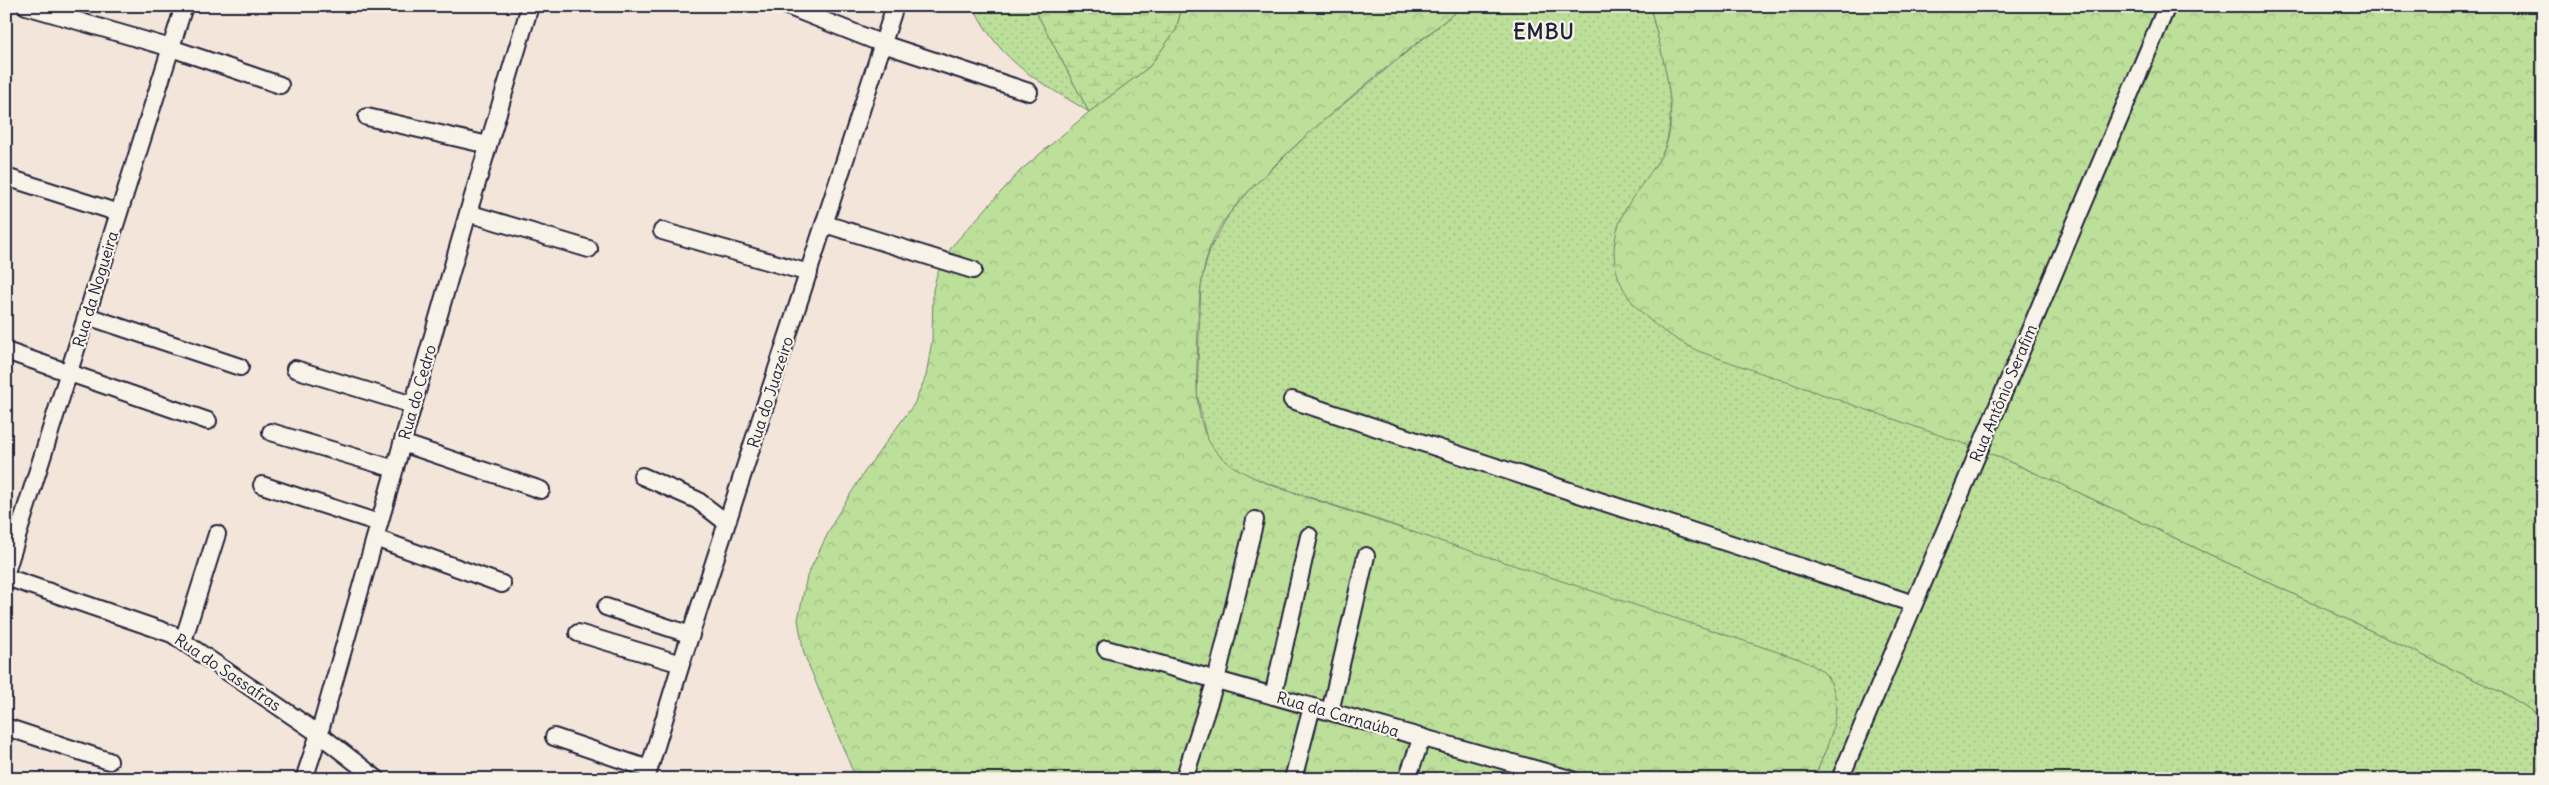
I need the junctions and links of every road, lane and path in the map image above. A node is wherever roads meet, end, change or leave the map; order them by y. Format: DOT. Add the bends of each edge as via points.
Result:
graph roads {
  1 [pos="26,6"];
  2 [pos="184,6"];
  3 [pos="530,6"];
  4 [pos="787,6"];
  5 [pos="895,6"];
  6 [pos="2167,6"];
  7 [pos="883,44"];
  8 [pos="171,48"];
  9 [pos="280,85"];
  10 [pos="1029,92"];
  11 [pos="368,117"];
  12 [pos="488,145"];
  13 [pos="6,177"];
  14 [pos="119,213"];
  15 [pos="468,213"];
  16 [pos="825,224"];
  17 [pos="662,231"];
  18 [pos="589,250"];
  19 [pos="973,270"];
  20 [pos="809,273"];
  21 [pos="87,316"];
  22 [pos="6,351"];
  23 [pos="240,367"];
  24 [pos="295,369"];
  25 [pos="69,372"];
  26 [pos="1292,400"];
  27 [pos="413,405"];
  28 [pos="208,421"];
  29 [pos="271,432"];
  30 [pos="402,443"];
  31 [pos="395,470"];
  32 [pos="642,476"];
  33 [pos="262,485"];
  34 [pos="541,490"];
  35 [pos="1255,520"];
  36 [pos="727,523"];
  37 [pos="377,530"];
  38 [pos="217,534"];
  39 [pos="1309,536"];
  40 [pos="1366,556"];
  41 [pos="6,572"];
  42 [pos="6,577"];
  43 [pos="502,584"];
  44 [pos="1914,604"];
  45 [pos="606,607"];
  46 [pos="578,633"];
  47 [pos="690,635"];
  48 [pos="183,641"];
  49 [pos="1106,649"];
  50 [pos="681,664"];
  51 [pos="1216,680"];
  52 [pos="1274,696"];
  53 [pos="1312,707"];
  54 [pos="1330,712"];
  55 [pos="6,727"];
  56 [pos="319,734"];
  57 [pos="554,737"];
  58 [pos="1422,738"];
  59 [pos="108,761"];
  60 [pos="648,774"];
  61 [pos="304,779"];
  62 [pos="377,779"];
  63 [pos="1184,779"];
  64 [pos="1293,779"];
  65 [pos="1407,779"];
  66 [pos="1570,779"];
  67 [pos="1840,779"];
  1 -- 8 [label="street"];
  2 -- 8 [label="street, Rua da Nogueira"];
  3 -- 12 [label="street, Rua do Cedro"];
  4 -- 7 [label="street"];
  5 -- 7 [label="street, Rua do Juazeiro"];
  6 -- 44 [label="street, Rua Antônio Serafim"];
  7 -- 10 [label="street"];
  7 -- 16 [label="street, Rua do Juazeiro"];
  8 -- 9 [label="street"];
  8 -- 14 [label="street, Rua da Nogueira"];
  11 -- 12 [label="street"];
  12 -- 15 [label="street, Rua do Cedro"];
  13 -- 14 [label="street"];
  14 -- 21 [label="street, Rua da Nogueira"];
  15 -- 18 [label="street"];
  15 -- 27 [label="street, Rua do Cedro"];
  16 -- 19 [label="street"];
  16 -- 20 [label="street, Rua do Juazeiro"];
  17 -- 20 [label="street"];
  20 -- 36 [label="street, Rua do Juazeiro"];
  21 -- 23 [label="street"];
  21 -- 25 [label="street, Rua da Nogueira"];
  22 -- 25 [label="street"];
  24 -- 27 [label="street"];
  25 -- 28 [label="street"];
  25 -- 41 [label="street, Rua da Nogueira"];
  26 -- 44 [label="street"];
  27 -- 30 [label="street, Rua do Cedro"];
  29 -- 31 [label="street"];
  30 -- 31 [label="street, Rua do Cedro"];
  30 -- 34 [label="street"];
  31 -- 37 [label="street, Rua do Cedro"];
  32 -- 36 [label="street" via="697,500"];
  33 -- 37 [label="street"];
  35 -- 51 [label="street"];
  36 -- 47 [label="street, Rua do Juazeiro"];
  37 -- 43 [label="street"];
  37 -- 56 [label="street, Rua do Cedro"];
  38 -- 48 [label="street"];
  39 -- 52 [label="street"];
  40 -- 54 [label="street"];
  42 -- 48 [label="street, Rua do Sassafras" via="172,634"];
  44 -- 67 [label="street, Rua Antônio Serafim"];
  45 -- 47 [label="street"];
  46 -- 50 [label="street"];
  47 -- 50 [label="street, Rua do Juazeiro"];
  48 -- 56 [label="street, Rua do Sassafras"];
  49 -- 51 [label="street, Rua da Carnaúba"];
  50 -- 60 [label="street, Rua do Juazeiro"];
  51 -- 52 [label="street, Rua da Carnaúba"];
  51 -- 63 [label="street"];
  52 -- 53 [label="street, Rua da Carnaúba"];
  53 -- 54 [label="street, Rua da Carnaúba"];
  53 -- 64 [label="street"];
  54 -- 58 [label="street, Rua da Carnaúba"];
  55 -- 59 [label="street"];
  56 -- 61 [label="street, Rua do Cedro"];
  56 -- 62 [label="street, Rua do Sassafras"];
  57 -- 60 [label="street"];
  58 -- 65 [label="street"];
  58 -- 66 [label="street, Rua da Carnaúba"];
}
